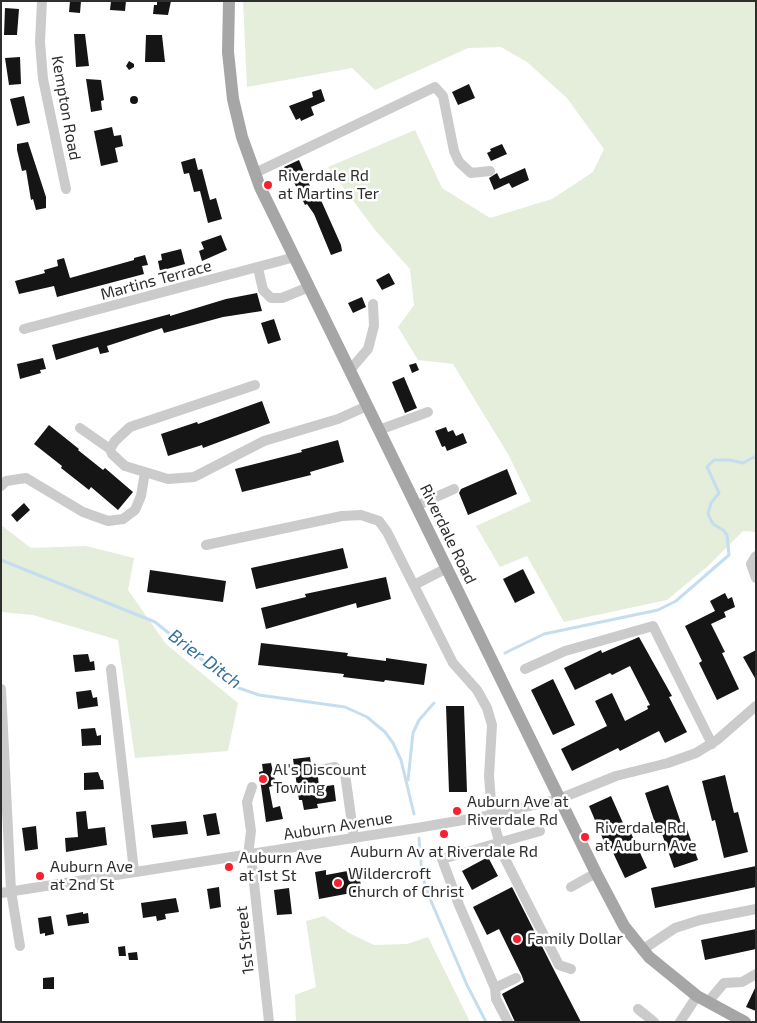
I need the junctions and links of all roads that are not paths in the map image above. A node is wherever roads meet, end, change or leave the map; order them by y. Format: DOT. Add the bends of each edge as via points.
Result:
graph roads {
  1 [pos="42,1"];
  2 [pos="229,1"];
  3 [pos="490,171"];
  4 [pos="255,173"];
  5 [pos="66,189"];
  6 [pos="295,257"];
  7 [pos="258,268"];
  8 [pos="309,287"];
  9 [pos="373,304"];
  10 [pos="24,329"];
  11 [pos="350,370"];
  12 [pos="255,385"];
  13 [pos="367,406"];
  14 [pos="428,412"];
  15 [pos="80,428"];
  16 [pos="379,430"];
  17 [pos="110,449"];
  18 [pos="145,472"];
  19 [pos="1,486"];
  20 [pos="454,489"];
  21 [pos="416,506"];
  22 [pos="206,545"];
  23 [pos="756,556"];
  24 [pos="447,568"];
  25 [pos="756,578"];
  26 [pos="414,585"];
  27 [pos="111,669"];
  28 [pos="525,669"];
  29 [pos="1,690"];
  30 [pos="756,706"];
  31 [pos="712,744"];
  32 [pos="318,770"];
  33 [pos="252,787"];
  34 [pos="559,799"];
  35 [pos="492,815"];
  36 [pos="540,832"];
  37 [pos="354,838"];
  38 [pos="500,844"];
  39 [pos="249,855"];
  40 [pos="134,871"];
  41 [pos="596,873"];
  42 [pos="571,887"];
  43 [pos="6,892"];
  44 [pos="756,909"];
  45 [pos="20,946"];
  46 [pos="642,950"];
  47 [pos="571,970"];
  48 [pos="756,974"];
  49 [pos="516,978"];
  50 [pos="495,988"];
  51 [pos="703,999"];
  52 [pos="638,1009"];
  53 [pos="727,1018"];
  54 [pos="269,1022"];
  55 [pos="508,1022"];
  56 [pos="654,1022"];
  57 [pos="680,1022"];
  58 [pos="745,1022"];
  1 -- 5 [label="street, Kempton Road" via="40,42 43,79"];
  2 -- 4 [label="main road, Riverdale Road" via="228,52 233,99"];
  3 -- 4 [label="street" via="470,173 459,162 443,96 435,87"];
  4 -- 6 [label="main road, Riverdale Road"];
  6 -- 7 [label="street, Martins Terrace"];
  6 -- 8 [label="main road, Riverdale Road"];
  7 -- 8 [label="street" via="264,290 271,298 282,298"];
  7 -- 10 [label="street, Martins Terrace"];
  8 -- 11 [label="main road, Riverdale Road"];
  9 -- 11 [label="street" via="374,326 368,349"];
  11 -- 13 [label="main road, Riverdale Road"];
  12 -- 17 [label="street" via="130,427"];
  13 -- 16 [label="main road, Riverdale Road"];
  13 -- 18 [label="street" via="338,419 264,441 194,477 168,479"];
  14 -- 16 [label="street"];
  15 -- 17 [label="street"];
  16 -- 21 [label="main road, Riverdale Road"];
  17 -- 18 [label="street" via="126,466"];
  18 -- 19 [label="street" via="141,496 134,510 123,519 108,521 83,512 26,478 6,481"];
  20 -- 21 [label="street"];
  21 -- 24 [label="main road, Riverdale Road"];
  22 -- 26 [label="street" via="342,516 361,515 379,521"];
  23 -- 25 [label="street" via="751,564"];
  24 -- 26 [label="street"];
  24 -- 34 [label="main road, Riverdale Road"];
  26 -- 35 [label="street" via="453,663 477,690 490,717"];
  27 -- 40 [label="street"];
  28 -- 31 [label="street" via="565,651 653,626"];
  29 -- 43 [label="street"];
  30 -- 31 [label="street, Auburn Avenue"];
  31 -- 34 [label="street, Auburn Avenue" via="684,759 623,774"];
  32 -- 37 [label="street" via="335,767 345,774"];
  33 -- 39 [label="street, 1st Street" via="246,802 251,832"];
  34 -- 35 [label="street, Auburn Avenue"];
  34 -- 41 [label="main road, Riverdale Road"];
  35 -- 37 [label="street, Auburn Avenue"];
  35 -- 38 [label="street"];
  36 -- 38 [label="street"];
  37 -- 39 [label="street, Auburn Avenue"];
  38 -- 47 [label="street" via="560,965"];
  38 -- 50 [label="street" via="442,859"];
  39 -- 40 [label="street, Auburn Avenue"];
  39 -- 54 [label="street, 1st Street"];
  40 -- 43 [label="street, Auburn Avenue"];
  41 -- 42 [label="street"];
  41 -- 46 [label="main road, Riverdale Road" via="624,926"];
  43 -- 45 [label="street"];
  44 -- 46 [label="street" via="675,928"];
  46 -- 51 [label="main road, Riverdale Road"];
  48 -- 51 [label="street" via="742,982 724,983"];
  49 -- 50 [label="street"];
  50 -- 55 [label="street" via="496,999"];
  51 -- 53 [label="main road, Riverdale Road"];
  51 -- 57 [label="street"];
  52 -- 56 [label="street"];
  53 -- 58 [label="main road, Riverdale Road"];
}
